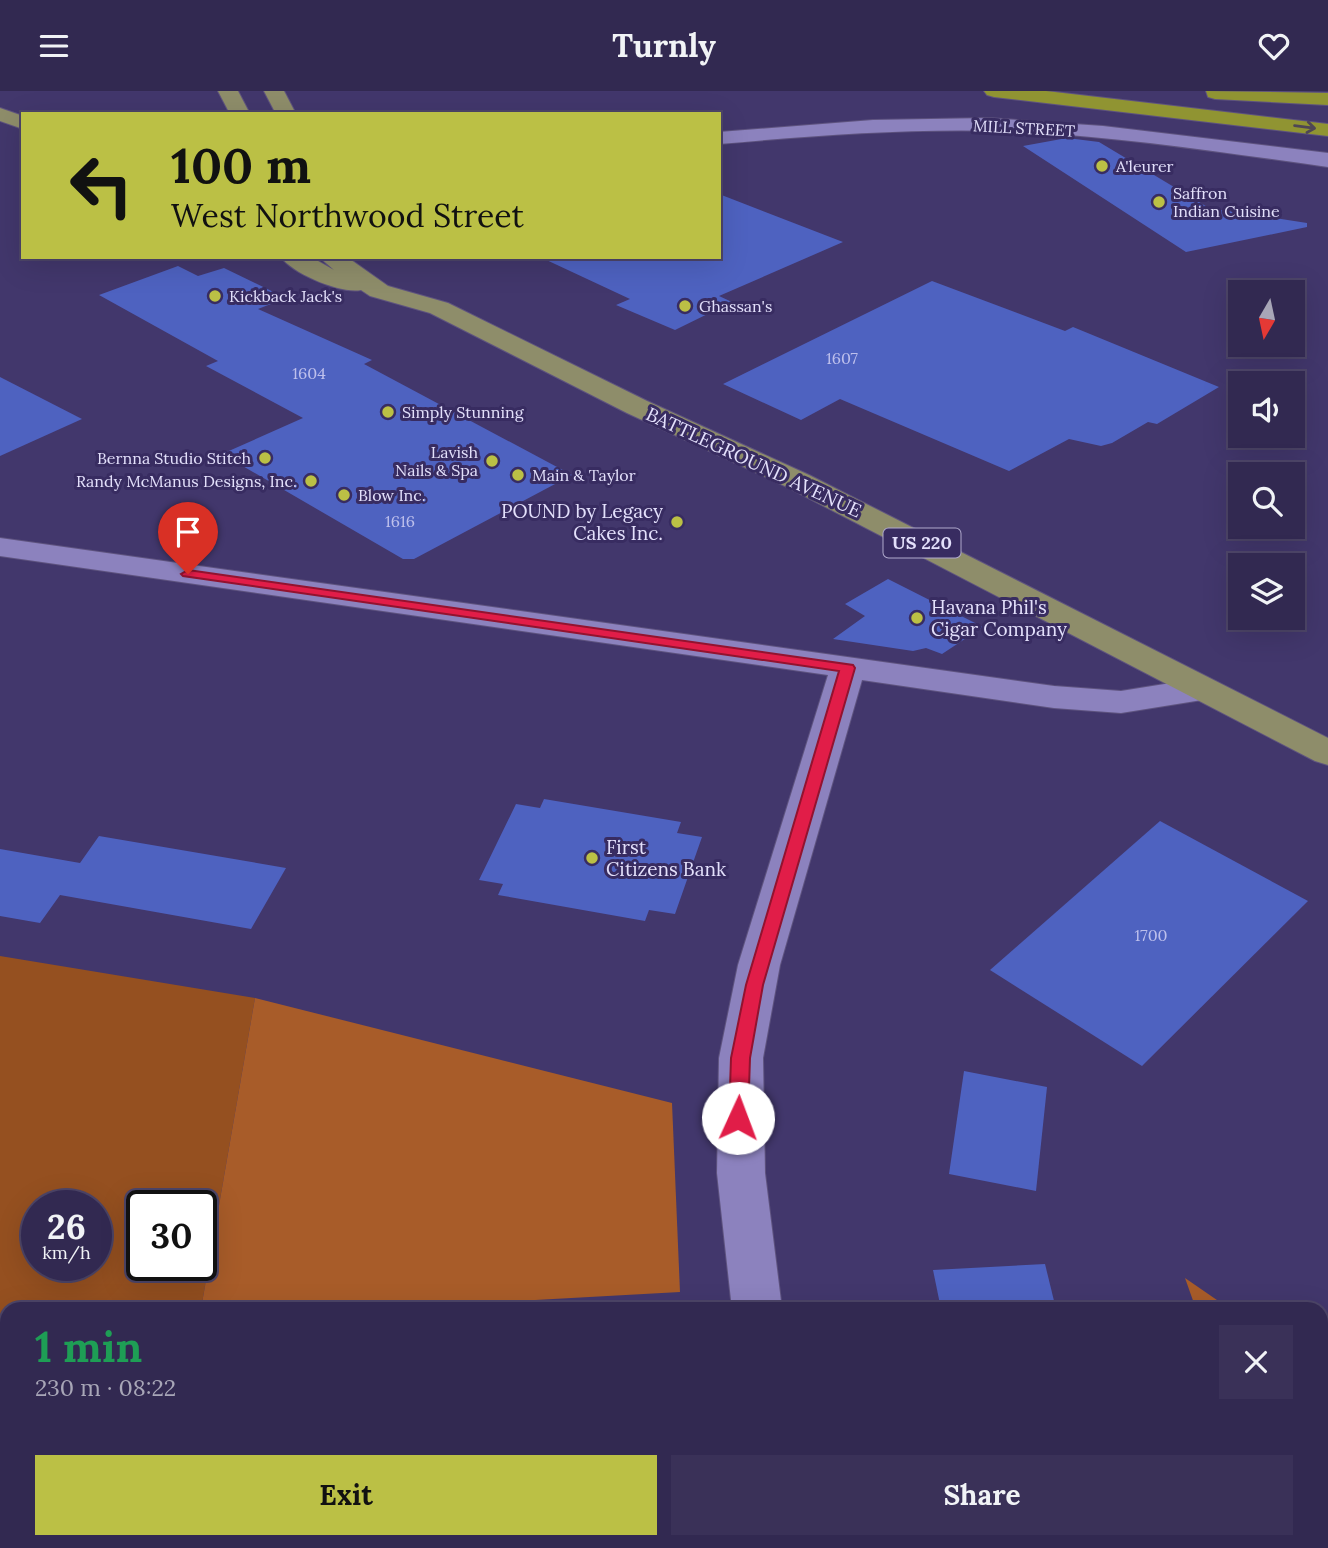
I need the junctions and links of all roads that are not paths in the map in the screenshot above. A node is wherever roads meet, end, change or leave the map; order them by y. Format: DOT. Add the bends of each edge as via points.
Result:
graph roads {
  1 [pos="229,91"];
  2 [pos="274,91"];
  3 [pos="994,91"];
  4 [pos="1129,91"];
  5 [pos="1191,91"];
  6 [pos="1328,99"];
  7 [pos="239,112"];
  8 [pos="285,112"];
  9 [pos="0,114"];
  10 [pos="1328,114"];
  11 [pos="21,122"];
  12 [pos="1328,130"];
  13 [pos="721,138"];
  14 [pos="1328,160"];
  15 [pos="296,259"];
  16 [pos="336,259"];
  17 [pos="387,281"];
  18 [pos="0,547"];
  19 [pos="848,668"];
  20 [pos="1202,689"];
  21 [pos="1328,753"];
  22 [pos="756,1302"];
  1 -- 7 [label="main road"];
  2 -- 8 [label="main road"];
  3 -- 12 [label="highway, one-way"];
  4 -- 10 [label="highway"];
  5 -- 6 [label="highway"];
  9 -- 11 [label="main road"];
  13 -- 14 [label="street, MILL STREET" via="888,126 1025,126"];
  15 -- 17 [label="main road, US 220" via="323,275"];
  16 -- 17 [label="main road, BATTLEGROUND AVENUE"];
  17 -- 20 [label="main road, BATTLEGROUND AVENUE / US 220" via="872,518"];
  18 -- 19 [label="street"];
  19 -- 20 [label="street" via="1121,702"];
  19 -- 22 [label="street" via="760,965 741,1058 741,1173"];
  20 -- 21 [label="main road, BATTLEGROUND AVENUE / US 220"];
}
